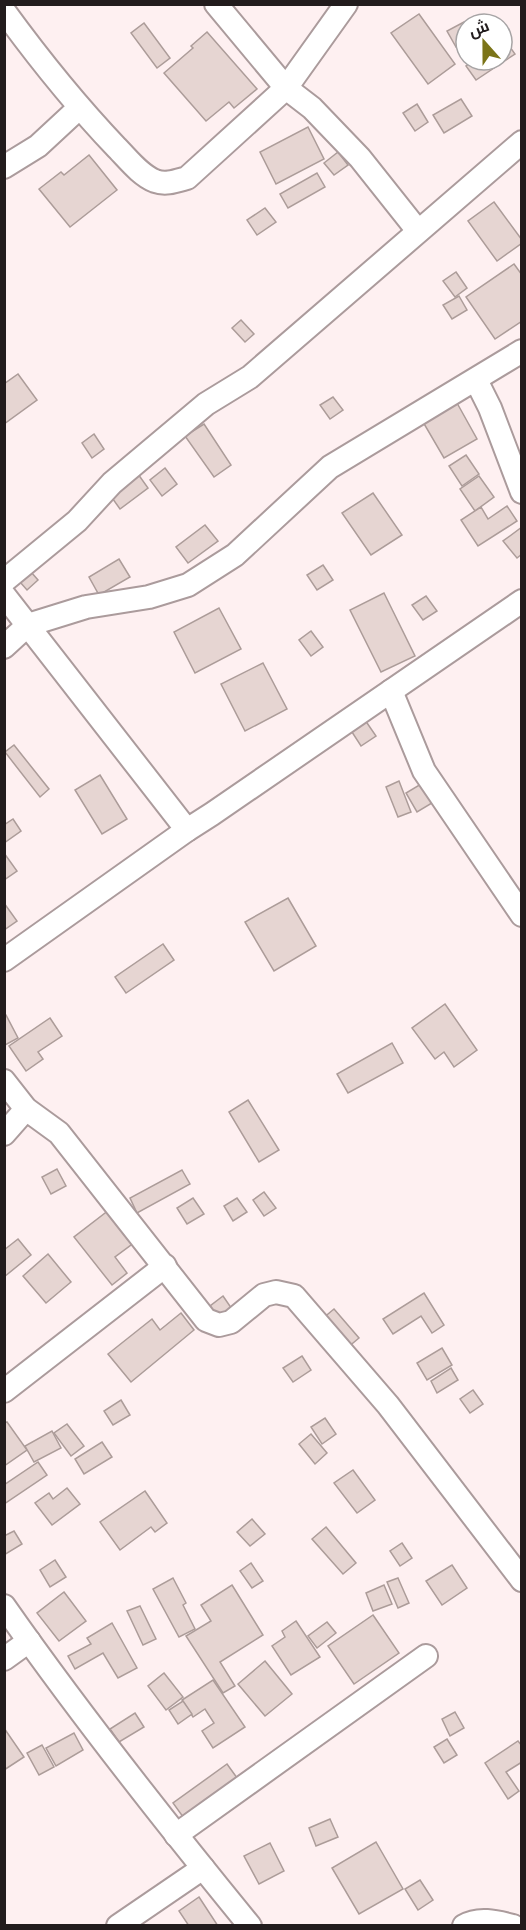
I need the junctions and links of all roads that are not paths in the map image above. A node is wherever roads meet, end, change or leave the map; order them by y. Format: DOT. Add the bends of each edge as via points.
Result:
graph roads {
  1 [pos="216,4"];
  2 [pos="346,4"];
  3 [pos="4,11"];
  4 [pos="286,88"];
  5 [pos="79,108"];
  6 [pos="522,142"];
  7 [pos="4,167"];
  8 [pos="418,231"];
  9 [pos="522,351"];
  10 [pos="476,380"];
  11 [pos="522,492"];
  12 [pos="4,581"];
  13 [pos="4,595"];
  14 [pos="522,601"];
  15 [pos="28,625"];
  16 [pos="4,647"];
  17 [pos="391,691"];
  18 [pos="187,830"];
  19 [pos="522,915"];
  20 [pos="4,960"];
  21 [pos="4,1081"];
  22 [pos="26,1109"];
  23 [pos="4,1134"];
  24 [pos="165,1266"];
  25 [pos="4,1391"];
  26 [pos="522,1580"];
  27 [pos="4,1605"];
  28 [pos="29,1641"];
  29 [pos="426,1656"];
  30 [pos="4,1659"];
  31 [pos="176,1835"];
  32 [pos="203,1868"];
  33 [pos="118,1926"];
  34 [pos="250,1926"];
  35 [pos="464,1926"];
  36 [pos="513,1926"];
  1 -- 4 [label="street"];
  2 -- 4 [label="street"];
  3 -- 5 [label="street"];
  4 -- 5 [label="street" via="187,178 169,183 155,181 139,171"];
  4 -- 8 [label="street" via="312,108 360,158"];
  5 -- 7 [label="street" via="38,146"];
  6 -- 8 [label="street"];
  8 -- 12 [label="street" via="250,377 206,404 112,483 77,521"];
  9 -- 10 [label="street"];
  10 -- 11 [label="street"];
  10 -- 15 [label="street" via="330,467 235,555 188,585 149,597 86,607"];
  13 -- 15 [label="street"];
  14 -- 17 [label="street"];
  15 -- 16 [label="street"];
  15 -- 18 [label="street"];
  17 -- 18 [label="street"];
  17 -- 19 [label="street" via="424,771"];
  18 -- 20 [label="street"];
  21 -- 22 [label="street"];
  22 -- 23 [label="street"];
  22 -- 24 [label="street" via="59,1132"];
  24 -- 25 [label="street"];
  24 -- 26 [label="street" via="206,1320 219,1325 231,1322 264,1295 276,1292 294,1296 388,1406"];
  27 -- 28 [label="street"];
  28 -- 30 [label="street"];
  28 -- 31 [label="street"];
  29 -- 31 [label="street"];
  31 -- 32 [label="street"];
  32 -- 33 [label="street"];
  32 -- 34 [label="street"];
  35 -- 36 [label="street" via="486,1920"];
}
